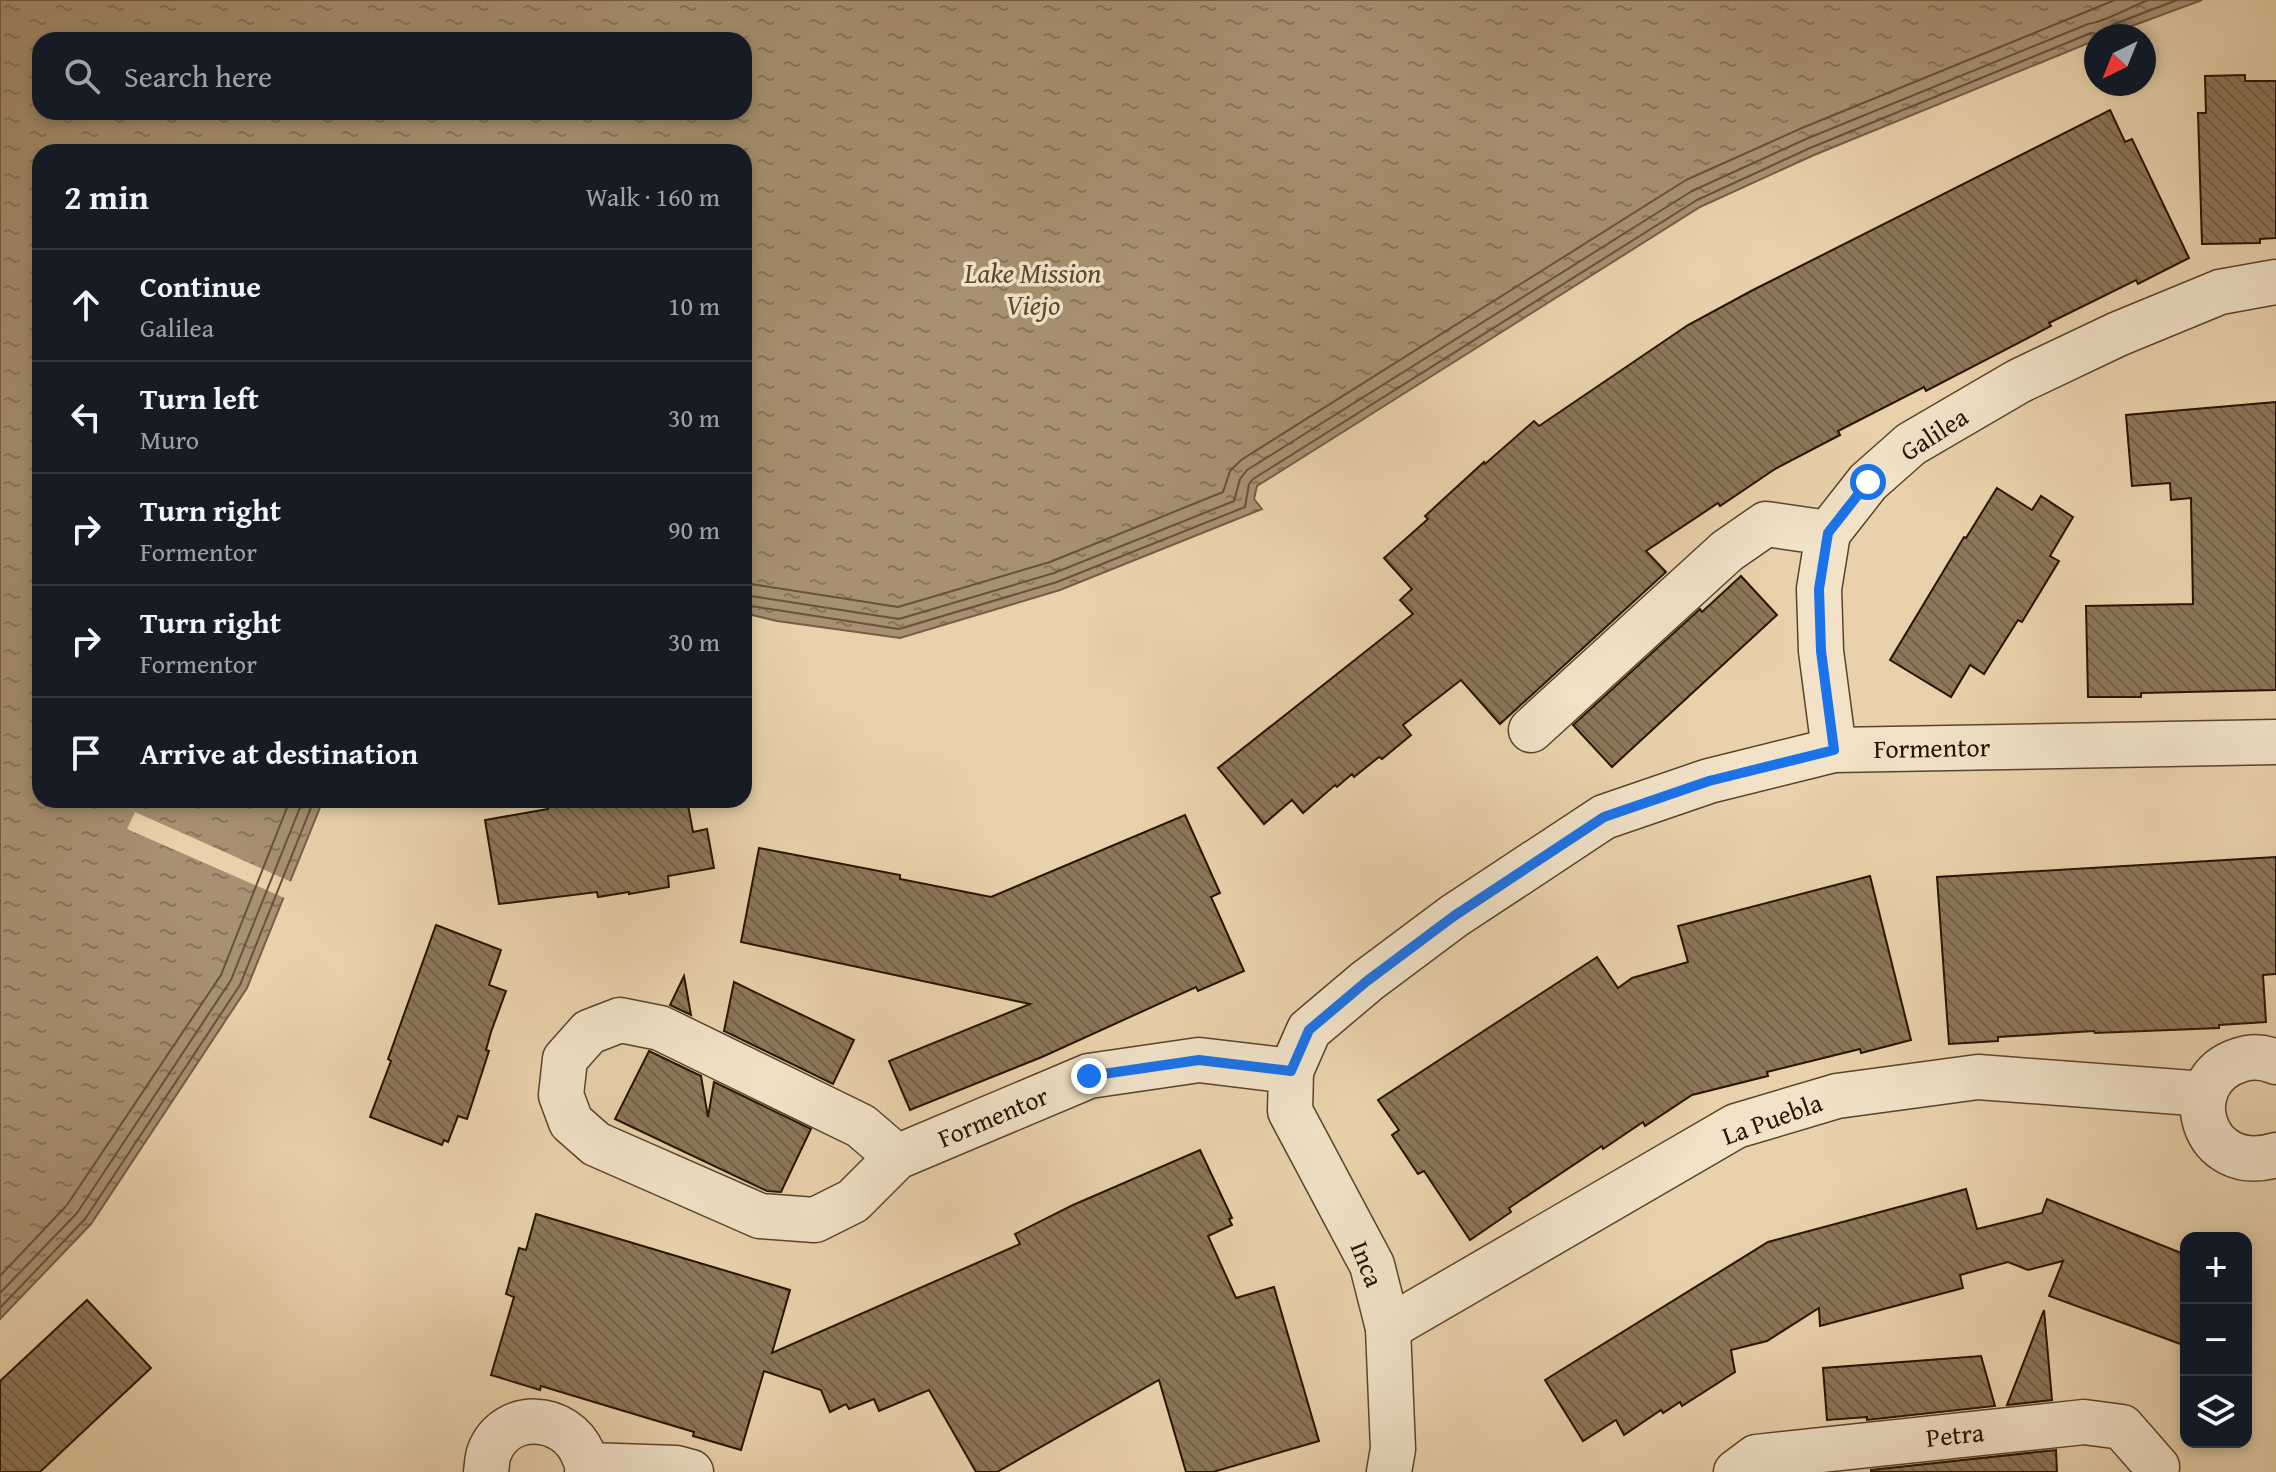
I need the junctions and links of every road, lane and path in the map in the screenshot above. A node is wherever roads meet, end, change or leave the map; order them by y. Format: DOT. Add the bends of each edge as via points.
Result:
graph roads {
  1 [pos="2276,282"];
  2 [pos="1828,533"];
  3 [pos="1531,730"];
  4 [pos="2276,742"];
  5 [pos="1834,750"];
  6 [pos="2276,1062"];
  7 [pos="1291,1071"];
  8 [pos="2205,1094"];
  9 [pos="2276,1155"];
  10 [pos="897,1157"];
  11 [pos="1388,1328"];
  12 [pos="588,1468"];
  13 [pos="486,1472"];
  14 [pos="691,1472"];
  15 [pos="1389,1472"];
  16 [pos="1736,1472"];
  17 [pos="2156,1472"];
  1 -- 2 [label="street, Galilea" via="2220,292 2019,381 1911,444 1868,482"];
  2 -- 3 [label="street" via="1766,524 1727,551"];
  2 -- 5 [label="street" via="1819,589"];
  4 -- 5 [label="street, Formentor"];
  5 -- 7 [label="street, Formentor" via="1709,781 1604,817 1367,981 1309,1030"];
  6 -- 8 [label="street" via="2249,1057 2230,1063 2214,1076"];
  7 -- 10 [label="street, Formentor" via="1199,1060 1089,1076"];
  7 -- 11 [label="street, Inca" via="1290,1111 1372,1265"];
  8 -- 9 [label="street" via="2203,1114 2222,1149 2240,1158"];
  8 -- 11 [label="street, La Puebla" via="1978,1077 1837,1096 1736,1126"];
  10 -- 10 [label="street" via="861,1126 660,1028 620,1020 589,1032 565,1059 561,1095 571,1122 596,1144 760,1216 815,1220 853,1201"];
  11 -- 15 [label="street, Inca" via="1393,1449"];
  12 -- 13 [label="street" via="578,1440 557,1424 530,1420 505,1431 489,1452"];
  12 -- 14 [label="street"];
  16 -- 17 [label="street, Petra" via="1756,1457 2084,1422 2122,1427"];
}
